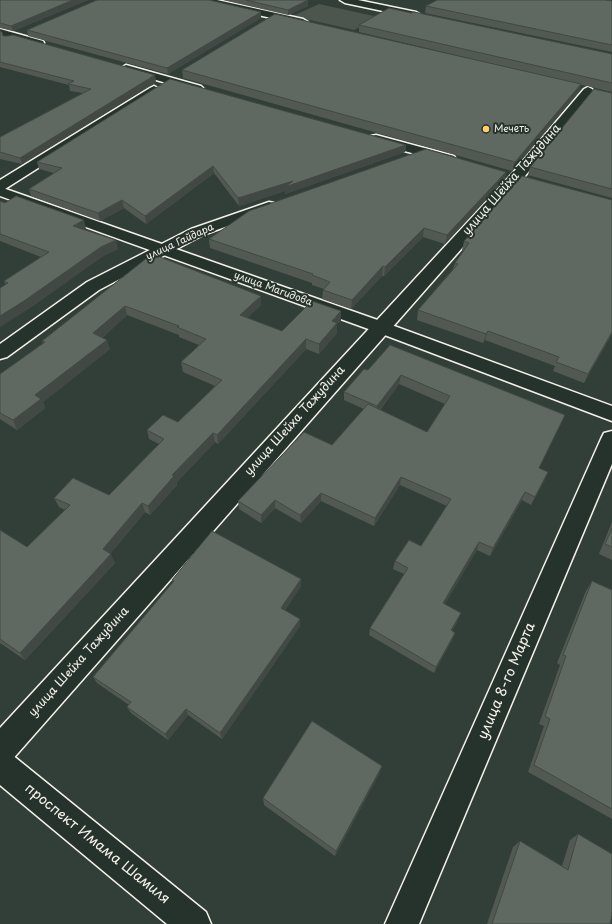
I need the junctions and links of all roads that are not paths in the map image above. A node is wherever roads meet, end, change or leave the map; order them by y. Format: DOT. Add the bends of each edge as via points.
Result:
graph roads {
  1 [pos="204,0"];
  2 [pos="345,0"];
  3 [pos="274,16"];
  4 [pos="428,18"];
  5 [pos="261,24"];
  6 [pos="312,25"];
  7 [pos="28,30"];
  8 [pos="0,32"];
  9 [pos="14,36"];
  10 [pos="0,42"];
  11 [pos="51,47"];
  12 [pos="118,66"];
  13 [pos="182,72"];
  14 [pos="170,80"];
  15 [pos="587,90"];
  16 [pos="208,91"];
  17 [pos="362,134"];
  18 [pos="424,152"];
  19 [pos="402,160"];
  20 [pos="459,162"];
  21 [pos="0,186"];
  22 [pos="0,191"];
  23 [pos="285,201"];
  24 [pos="165,250"];
  25 [pos="380,327"];
  26 [pos="0,353"];
  27 [pos="612,414"];
  28 [pos="612,439"];
  29 [pos="0,750"];
  30 [pos="0,765"];
  31 [pos="194,924"];
  32 [pos="402,924"];
  1 -- 3 [label="street"];
  2 -- 4 [label="street"];
  3 -- 5 [label="street"];
  3 -- 6 [label="street"];
  7 -- 9 [label="street"];
  8 -- 9 [label="street"];
  9 -- 10 [label="street"];
  9 -- 11 [label="street"];
  12 -- 14 [label="street"];
  13 -- 14 [label="street"];
  14 -- 16 [label="street"];
  14 -- 21 [label="street"];
  15 -- 25 [label="street, улица Шейха Тажудина" via="517,178"];
  17 -- 18 [label="street"];
  18 -- 19 [label="street"];
  18 -- 20 [label="street"];
  22 -- 24 [label="street, улица Магидова"];
  23 -- 24 [label="street, улица Гайдара" via="197,232"];
  24 -- 25 [label="street, улица Магидова"];
  24 -- 26 [label="street, улица Гайдара" via="94,286"];
  25 -- 27 [label="street, улица Магидова"];
  25 -- 29 [label="street, улица Шейха Тажудина"];
  28 -- 32 [label="street, улица 8-го Марта"];
  30 -- 31 [label="street, проспект Имама Шамиля"];
}
